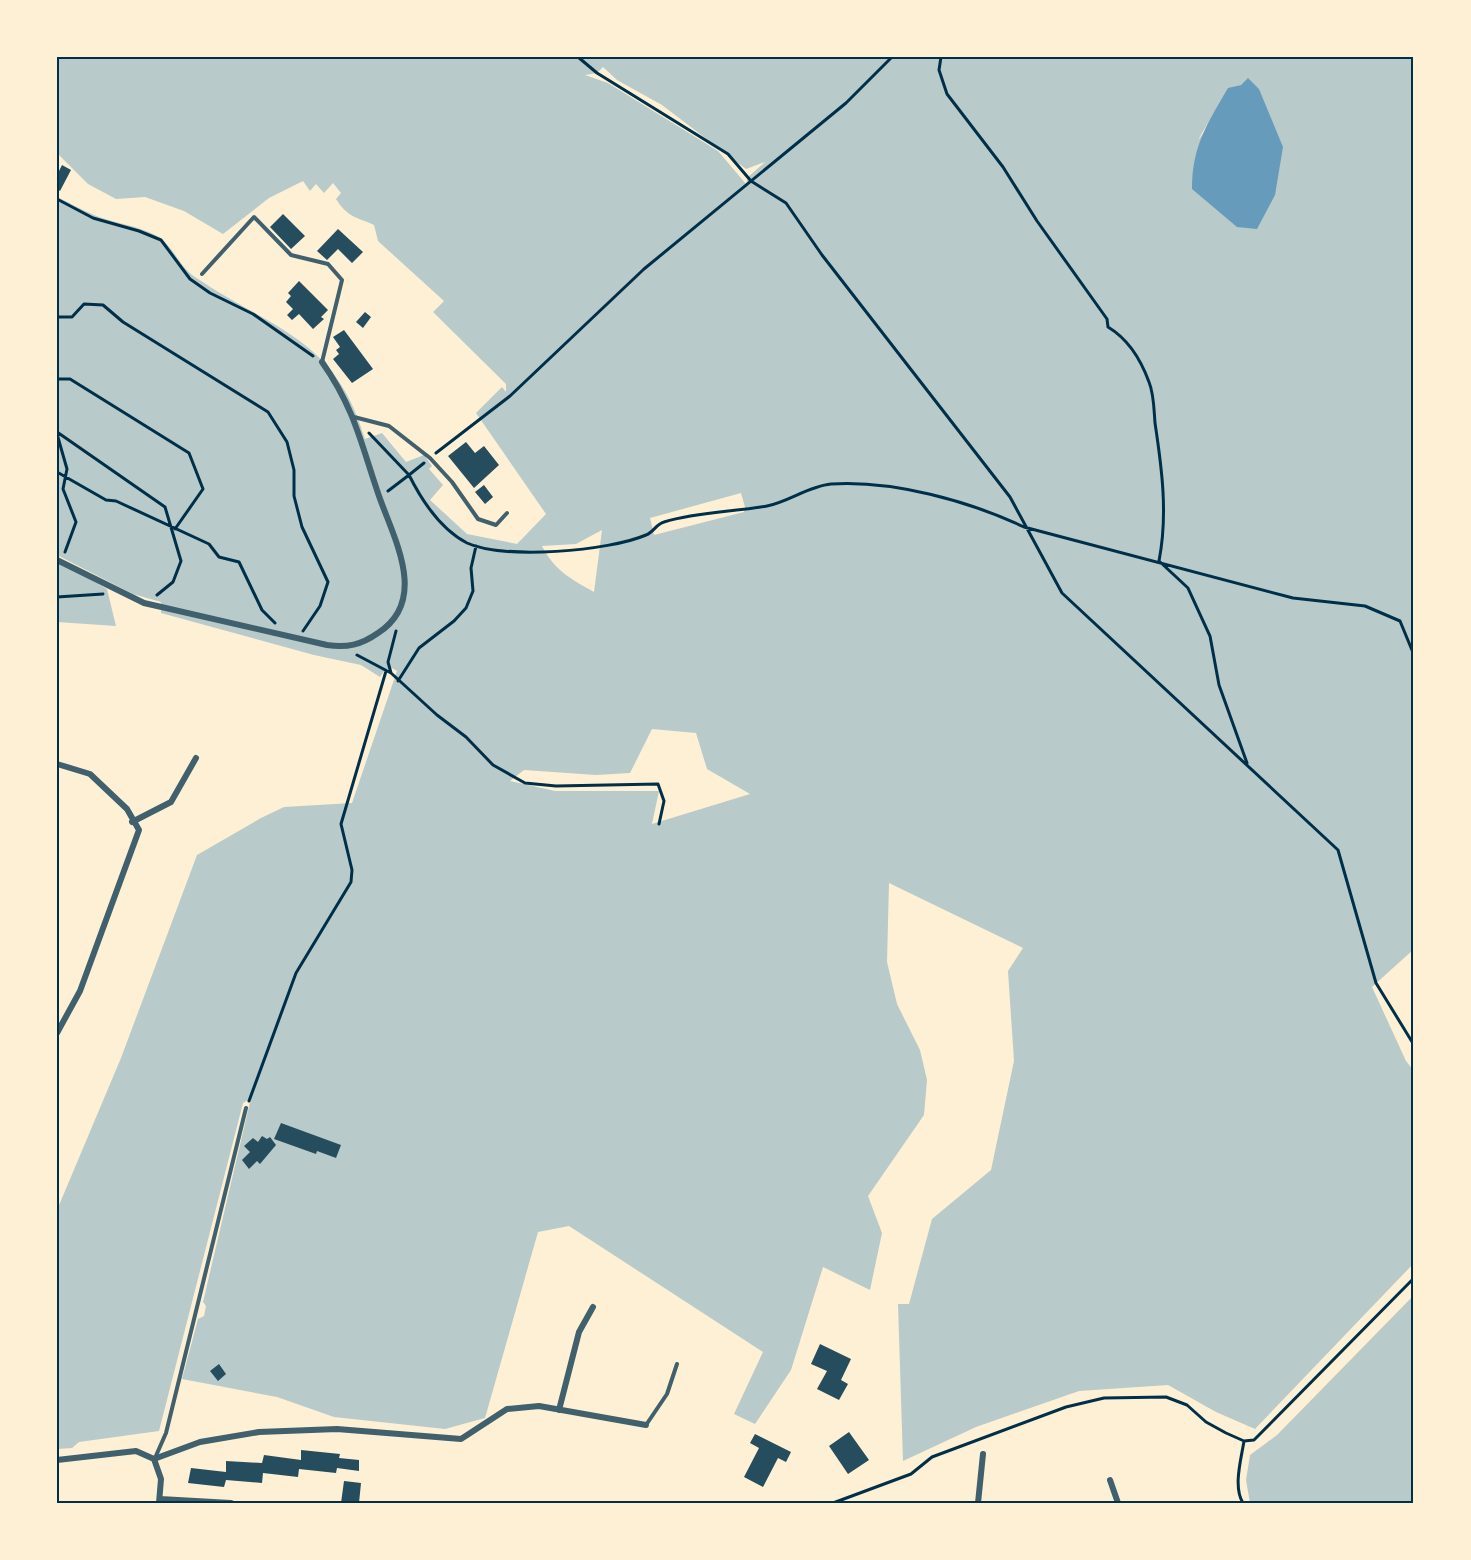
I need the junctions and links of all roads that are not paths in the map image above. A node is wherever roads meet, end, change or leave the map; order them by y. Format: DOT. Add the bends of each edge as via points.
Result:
graph roads {
  1 [pos="202,274"];
  2 [pos="322,362"];
  3 [pos="354,417"];
  4 [pos="507,513"];
  5 [pos="59,561"];
  6 [pos="196,758"];
  7 [pos="57,764"];
  8 [pos="132,822"];
  9 [pos="57,1033"];
  10 [pos="246,1108"];
  11 [pos="593,1307"];
  12 [pos="678,1365"];
  13 [pos="560,1410"];
  14 [pos="646,1425"];
  15 [pos="983,1454"];
  16 [pos="154,1459"];
  17 [pos="57,1460"];
  18 [pos="1110,1480"];
  19 [pos="159,1501"];
  20 [pos="231,1503"];
  21 [pos="978,1503"];
  22 [pos="1118,1503"];
  1 -- 2 [label="lane" via="254,217 291,255 328,264 342,280"];
  2 -- 3 [label="street"];
  3 -- 4 [label="lane" via="389,426 429,458 478,519 496,525"];
  3 -- 5 [label="street" via="379,498 402,554 405,582 402,607 391,623 355,645 342,647 135,599"];
  6 -- 8 [label="street" via="171,802"];
  7 -- 8 [label="street" via="90,774 127,808"];
  8 -- 9 [label="street" via="139,830 116,896 80,990"];
  10 -- 16 [label="lane" via="166,1433"];
  11 -- 13 [label="street" via="579,1332"];
  12 -- 14 [label="lane" via="668,1394"];
  13 -- 14 [label="street"];
  13 -- 16 [label="street" via="539,1406 507,1409 461,1439 337,1430 259,1432 200,1442"];
  15 -- 21 [label="street"];
  16 -- 17 [label="street" via="136,1451"];
  16 -- 19 [label="street" via="160,1479"];
  18 -- 22 [label="street"];
  19 -- 20 [label="street"];
}
